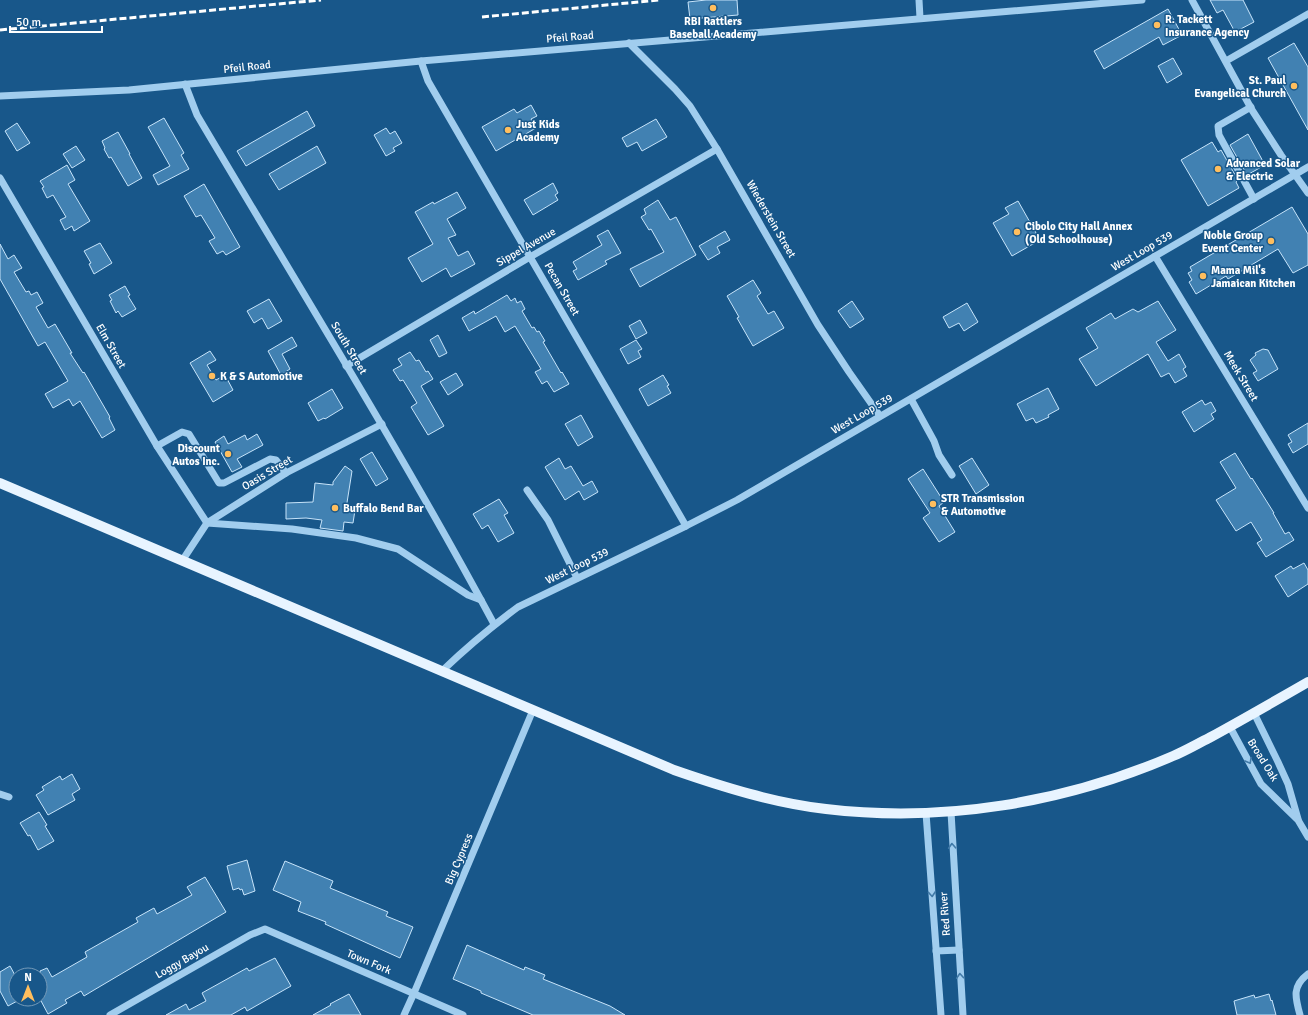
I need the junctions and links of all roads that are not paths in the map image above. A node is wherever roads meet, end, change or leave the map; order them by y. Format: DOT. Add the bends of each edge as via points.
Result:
graph roads {
  1 [pos="919,0"];
  2 [pos="1142,0"];
  3 [pos="1192,0"];
  4 [pos="1077,3"];
  5 [pos="1308,14"];
  6 [pos="920,18"];
  7 [pos="629,43"];
  8 [pos="1226,60"];
  9 [pos="421,61"];
  10 [pos="185,84"];
  11 [pos="0,96"];
  12 [pos="1251,107"];
  13 [pos="717,149"];
  14 [pos="1308,167"];
  15 [pos="1295,175"];
  16 [pos="0,178"];
  17 [pos="1308,193"];
  18 [pos="1254,199"];
  19 [pos="1155,256"];
  20 [pos="530,257"];
  21 [pos="346,366"];
  22 [pos="911,398"];
  23 [pos="880,416"];
  24 [pos="382,424"];
  25 [pos="157,446"];
  26 [pos="286,473"];
  27 [pos="952,475"];
  28 [pos="0,483"];
  29 [pos="527,490"];
  30 [pos="1308,508"];
  31 [pos="207,523"];
  32 [pos="686,526"];
  33 [pos="182,561"];
  34 [pos="577,578"];
  35 [pos="481,600"];
  36 [pos="494,624"];
  37 [pos="442,671"];
  38 [pos="1308,682"];
  39 [pos="533,710"];
  40 [pos="1254,713"];
  41 [pos="1230,727"];
  42 [pos="0,794"];
  43 [pos="8,797"];
  44 [pos="951,812"];
  45 [pos="926,813"];
  46 [pos="1298,820"];
  47 [pos="1308,837"];
  48 [pos="265,929"];
  49 [pos="959,950"];
  50 [pos="936,951"];
  51 [pos="1308,974"];
  52 [pos="414,994"];
  53 [pos="110,1015"];
  54 [pos="404,1015"];
  55 [pos="463,1015"];
  56 [pos="941,1015"];
  57 [pos="963,1015"];
  58 [pos="1300,1015"];
  1 -- 6 [label="street"];
  2 -- 4 [label="street, Pfeil Road"];
  3 -- 8 [label="street"];
  4 -- 6 [label="street, Pfeil Road"];
  5 -- 8 [label="street"];
  6 -- 7 [label="street, Pfeil Road"];
  7 -- 9 [label="street, Pfeil Road"];
  7 -- 13 [label="street, Wiederstein Street" via="690,106"];
  8 -- 12 [label="street"];
  9 -- 10 [label="street, Pfeil Road"];
  9 -- 20 [label="street, Pecan Street" via="428,81"];
  10 -- 11 [label="street, Pfeil Road" via="129,90"];
  10 -- 21 [label="street, South Street" via="197,115"];
  12 -- 15 [label="street"];
  12 -- 18 [label="street" via="1218,126 1219,135"];
  13 -- 20 [label="street, Sippel Avenue"];
  13 -- 23 [label="street, Wiederstein Street" via="818,325"];
  14 -- 15 [label="street, West Loop 539"];
  15 -- 17 [label="street"];
  15 -- 18 [label="street, West Loop 539"];
  16 -- 25 [label="street, Elm Street"];
  18 -- 19 [label="street, West Loop 539"];
  19 -- 22 [label="street, West Loop 539"];
  19 -- 30 [label="street, Meek Street"];
  20 -- 21 [label="street, Sippel Avenue"];
  20 -- 32 [label="street, Pecan Street"];
  21 -- 24 [label="street, South Street"];
  22 -- 23 [label="street, West Loop 539"];
  22 -- 27 [label="street" via="939,455"];
  23 -- 32 [label="street, West Loop 539" via="737,500"];
  24 -- 26 [label="street, Oasis Street"];
  24 -- 35 [label="street, South Street"];
  25 -- 26 [label="street" via="182,432 189,434 219,483 224,483 270,458 276,460"];
  25 -- 31 [label="street, Elm Street"];
  26 -- 31 [label="street, Oasis Street"];
  28 -- 33 [label="main road"];
  29 -- 34 [label="street" via="548,520"];
  31 -- 33 [label="street, Oasis Street"];
  31 -- 35 [label="street" via="292,528 356,538 398,549 468,595"];
  32 -- 34 [label="street, West Loop 539"];
  33 -- 37 [label="main road"];
  34 -- 36 [label="street, West Loop 539" via="518,607"];
  35 -- 36 [label="street, South Street"];
  36 -- 37 [label="street, West Loop 539"];
  37 -- 39 [label="main road"];
  38 -- 40 [label="main road"];
  39 -- 45 [label="main road" via="674,770 767,798 825,809 874,813"];
  39 -- 52 [label="street, Big Cypress"];
  40 -- 41 [label="main road"];
  40 -- 46 [label="street, Broad Oak" via="1288,784"];
  41 -- 44 [label="main road" via="1174,756 1099,784 1014,804"];
  41 -- 46 [label="street, Broad Oak, one-way" via="1261,784"];
  42 -- 43 [label="street"];
  44 -- 45 [label="main road"];
  49 -- 44 [label="street, Red River, one-way"];
  45 -- 50 [label="street, Red River, one-way"];
  46 -- 47 [label="street, Broad Oak"];
  48 -- 52 [label="street, Town Fork"];
  48 -- 53 [label="street, Loggy Bayou" via="250,935"];
  49 -- 50 [label="street"];
  57 -- 49 [label="street, Red River, one-way"];
  50 -- 56 [label="street, Red River"];
  51 -- 58 [label="street" via="1296,986"];
  52 -- 54 [label="street, Big Cypress"];
  52 -- 55 [label="street, Town Fork"];
}
